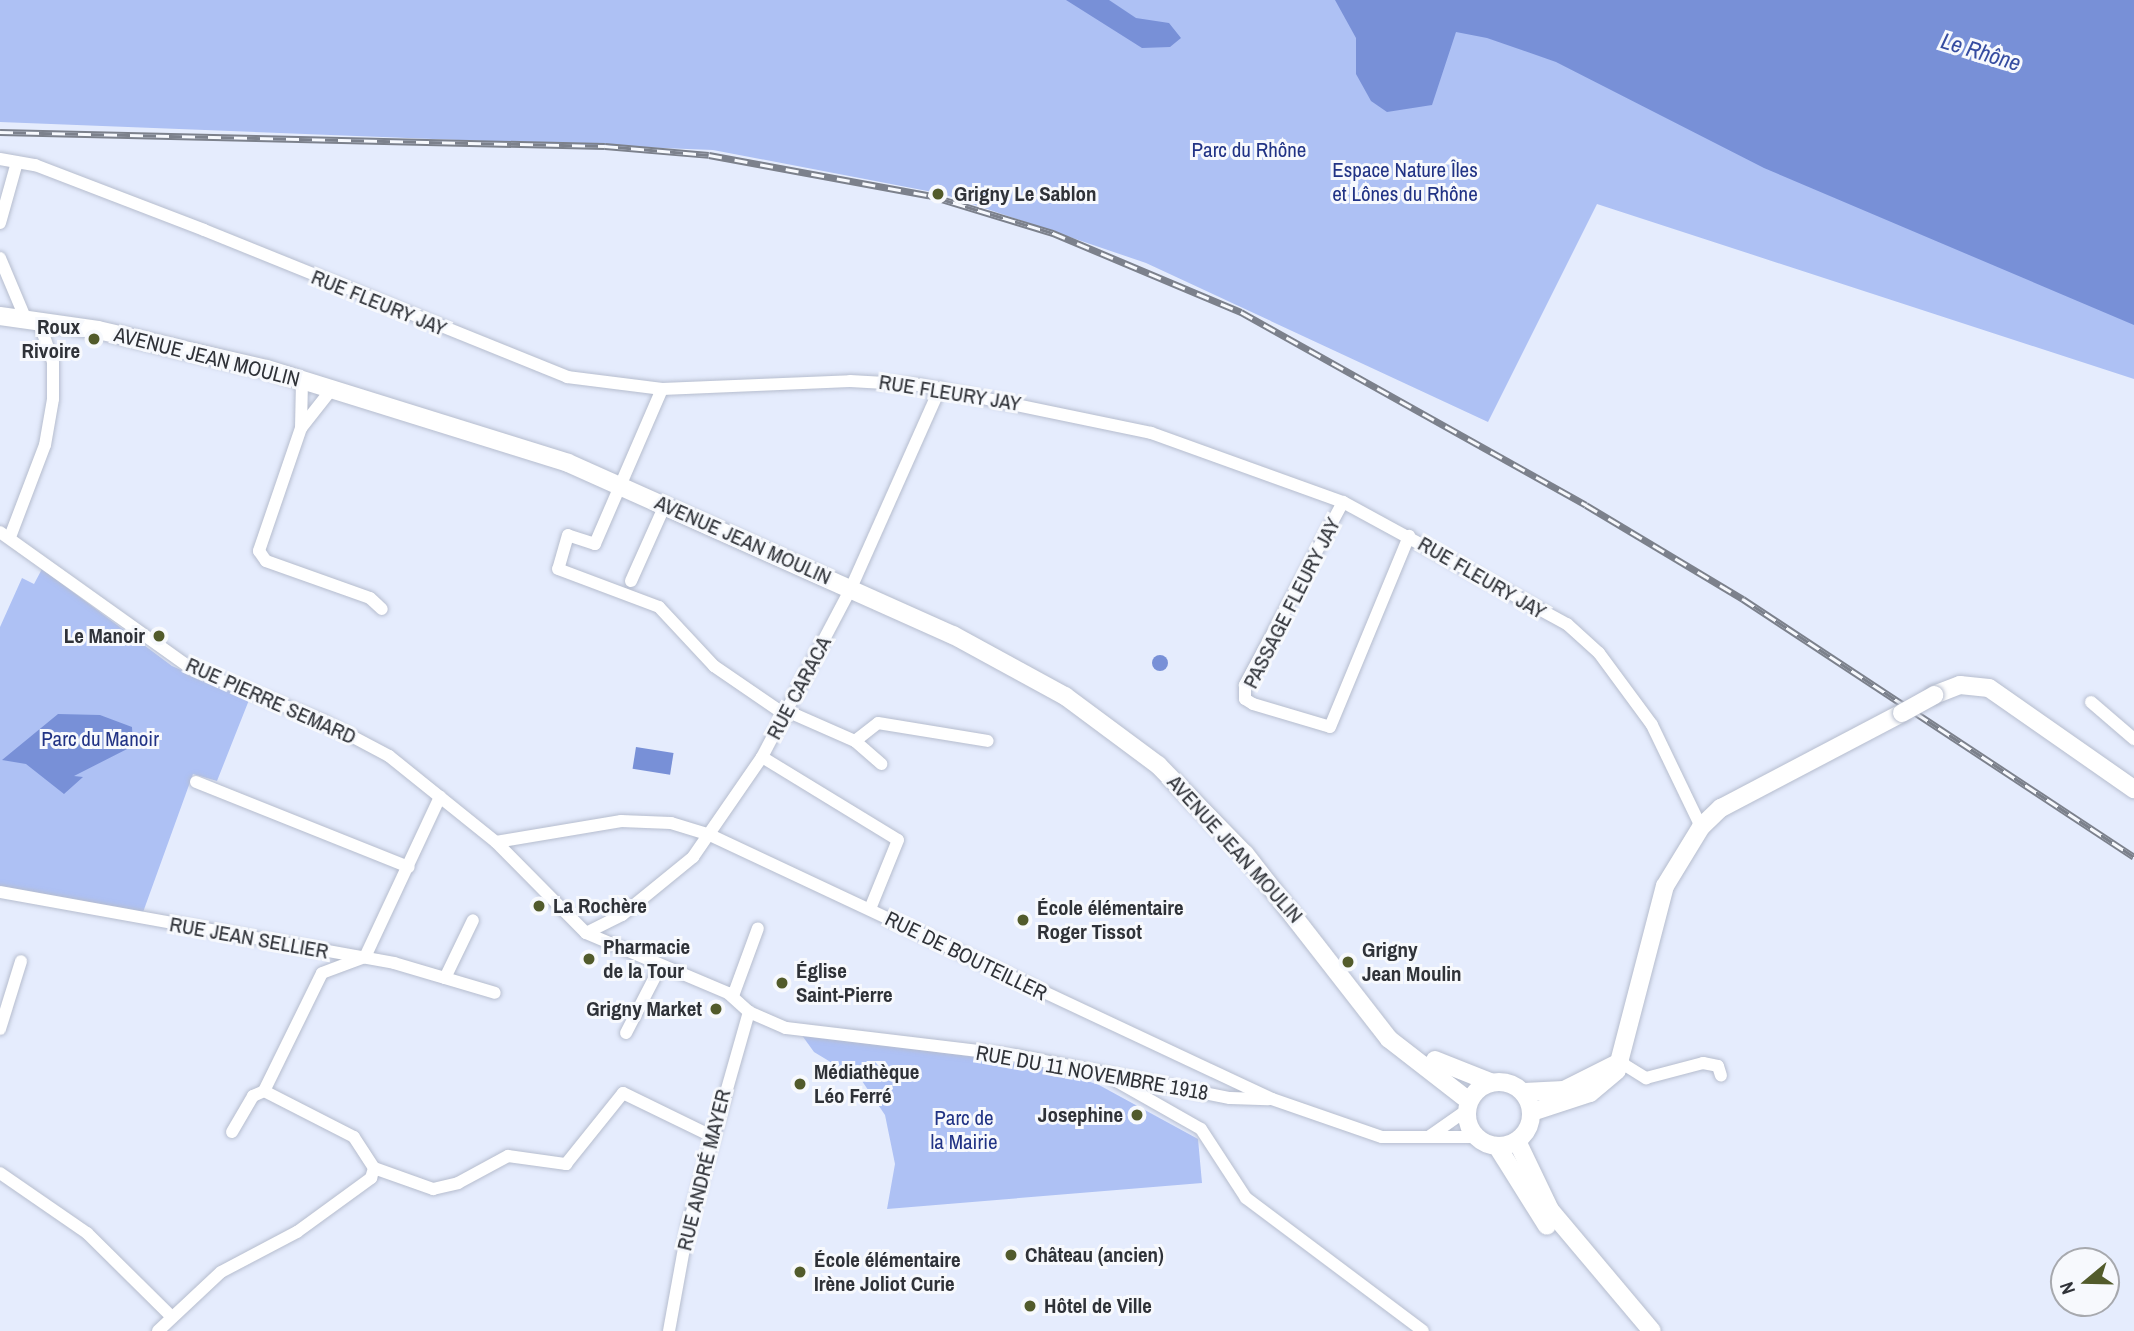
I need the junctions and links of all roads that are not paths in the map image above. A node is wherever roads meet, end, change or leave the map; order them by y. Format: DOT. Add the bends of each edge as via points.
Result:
graph roads {
  1 [pos="0,159"];
  2 [pos="17,162"];
  3 [pos="0,223"];
  4 [pos="0,258"];
  5 [pos="0,316"];
  6 [pos="33,321"];
  7 [pos="302,381"];
  8 [pos="940,388"];
  9 [pos="662,389"];
  10 [pos="331,390"];
  11 [pos="301,428"];
  12 [pos="619,485"];
  13 [pos="1343,502"];
  14 [pos="665,505"];
  15 [pos="5,534"];
  16 [pos="1409,537"];
  17 [pos="631,581"];
  18 [pos="851,587"];
  19 [pos="382,609"];
  20 [pos="2091,702"];
  21 [pos="788,714"];
  22 [pos="2134,739"];
  23 [pos="855,741"];
  24 [pos="988,741"];
  25 [pos="761,757"];
  26 [pos="881,764"];
  27 [pos="197,782"];
  28 [pos="2134,789"];
  29 [pos="440,797"];
  30 [pos="1701,827"];
  31 [pos="710,835"];
  32 [pos="496,842"];
  33 [pos="409,867"];
  34 [pos="0,892"];
  35 [pos="870,909"];
  36 [pos="474,919"];
  37 [pos="758,928"];
  38 [pos="586,933"];
  39 [pos="365,957"];
  40 [pos="22,961"];
  41 [pos="660,967"];
  42 [pos="445,978"];
  43 [pos="495,993"];
  44 [pos="1359,994"];
  45 [pos="733,996"];
  46 [pos="749,1012"];
  47 [pos="0,1029"];
  48 [pos="626,1032"];
  49 [pos="1620,1062"];
  50 [pos="1103,1073"];
  51 [pos="1721,1076"];
  52 [pos="1490,1082"];
  53 [pos="264,1091"];
  54 [pos="1524,1092"];
  55 [pos="1272,1099"];
  56 [pos="1468,1105"];
  57 [pos="1532,1112"];
  58 [pos="232,1132"];
  59 [pos="711,1136"];
  60 [pos="1430,1136"];
  61 [pos="1477,1138"];
  62 [pos="1517,1141"];
  63 [pos="1497,1146"];
  64 [pos="374,1168"];
  65 [pos="0,1173"];
  66 [pos="171,1317"];
  67 [pos="158,1331"];
  68 [pos="669,1331"];
  69 [pos="1423,1331"];
  70 [pos="1639,1331"];
  71 [pos="1652,1331"];
  1 -- 2 [label="street, RUE FLEURY JAY"];
  2 -- 3 [label="street"];
  2 -- 9 [label="street, RUE FLEURY JAY" via="568,377"];
  4 -- 6 [label="street"];
  5 -- 6 [label="main road, AVENUE JEAN MOULIN"];
  6 -- 7 [label="main road, AVENUE JEAN MOULIN"];
  6 -- 15 [label="street" via="53,362 53,399 45,445"];
  7 -- 10 [label="main road, AVENUE JEAN MOULIN"];
  7 -- 11 [label="street"];
  8 -- 9 [label="street, RUE FLEURY JAY" via="885,381"];
  8 -- 13 [label="street, RUE FLEURY JAY" via="1151,433"];
  8 -- 18 [label="street, RUE CARACA"];
  9 -- 12 [label="street"];
  10 -- 11 [label="street"];
  10 -- 12 [label="main road, AVENUE JEAN MOULIN" via="446,422"];
  11 -- 19 [label="street" via="259,551 266,561 370,598"];
  12 -- 14 [label="main road, AVENUE JEAN MOULIN"];
  12 -- 21 [label="street" via="595,544 568,536 558,569 659,607 714,666"];
  13 -- 16 [label="street, RUE FLEURY JAY"];
  13 -- 16 [label="street, PASSAGE FLEURY JAY" via="1245,685 1245,699 1253,704 1330,727"];
  14 -- 17 [label="street"];
  14 -- 18 [label="main road, AVENUE JEAN MOULIN"];
  15 -- 29 [label="street, RUE PIERRE SEMARD" via="192,669 323,721 389,756"];
  16 -- 30 [label="street, RUE FLEURY JAY" via="1567,624 1599,653 1652,725"];
  18 -- 21 [label="street, RUE CARACA"];
  18 -- 44 [label="main road, AVENUE JEAN MOULIN" via="1065,696 1158,765 1245,854"];
  20 -- 22 [label="street"];
  21 -- 23 [label="street"];
  21 -- 25 [label="street, RUE CARACA"];
  23 -- 24 [label="street" via="878,723"];
  23 -- 26 [label="street"];
  25 -- 31 [label="street, RUE CARACA"];
  25 -- 35 [label="street" via="898,840"];
  27 -- 33 [label="street"];
  28 -- 30 [label="main road, bridge" via="1989,688 1960,685 1732,802"];
  29 -- 32 [label="street, RUE PIERRE SEMARD"];
  29 -- 33 [label="street"];
  30 -- 49 [label="main road" via="1665,886"];
  31 -- 32 [label="street, RUE DE BOUTEILLER" via="643,820"];
  31 -- 35 [label="street, RUE DE BOUTEILLER"];
  31 -- 38 [label="street, RUE CARACA" via="659,887"];
  32 -- 38 [label="street, RUE PIERRE SEMARD" via="561,913"];
  33 -- 39 [label="street"];
  34 -- 39 [label="street, RUE JEAN SELLIER"];
  35 -- 55 [label="street, RUE DE BOUTEILLER"];
  36 -- 42 [label="street"];
  37 -- 45 [label="street"];
  38 -- 41 [label="street, RUE PIERRE SEMARD"];
  39 -- 42 [label="street, RUE JEAN SELLIER"];
  39 -- 53 [label="street" via="322,973"];
  40 -- 47 [label="street"];
  41 -- 45 [label="street, RUE PIERRE SEMARD"];
  41 -- 48 [label="street"];
  42 -- 43 [label="street, RUE JEAN SELLIER"];
  44 -- 52 [label="main road, AVENUE JEAN MOULIN" via="1417,1048"];
  44 -- 56 [label="main road, AVENUE JEAN MOULIN" via="1389,1039"];
  45 -- 46 [label="street"];
  46 -- 50 [label="street, RUE DU 11 NOVEMBRE 1918" via="786,1028 1014,1055"];
  46 -- 59 [label="street, RUE ANDRÉ MAYER"];
  49 -- 51 [label="street" via="1646,1078 1703,1063 1718,1066"];
  49 -- 54 [label="main road" via="1564,1090"];
  49 -- 57 [label="main road" via="1598,1088"];
  50 -- 55 [label="street, RUE DU 11 NOVEMBRE 1918" via="1230,1098"];
  50 -- 69 [label="street" via="1201,1129 1246,1198"];
  52 -- 54 [label="main road" via="1508,1082"];
  52 -- 56 [label="main road"];
  53 -- 58 [label="street" via="253,1096"];
  53 -- 64 [label="street" via="354,1136"];
  54 -- 57 [label="main road"];
  55 -- 60 [label="street, RUE DE BOUTEILLER" via="1382,1137"];
  56 -- 60 [label="street"];
  56 -- 61 [label="main road"];
  57 -- 62 [label="main road"];
  59 -- 64 [label="street" via="623,1093 566,1164 508,1156 458,1183 433,1189"];
  59 -- 68 [label="street, RUE ANDRÉ MAYER"];
  60 -- 61 [label="street, RUE DE BOUTEILLER"];
  61 -- 63 [label="main road"];
  62 -- 63 [label="main road"];
  62 -- 71 [label="main road" via="1550,1210"];
  63 -- 70 [label="main road" via="1551,1231"];
  64 -- 66 [label="street" via="371,1178 297,1232 221,1272"];
  65 -- 66 [label="street" via="87,1233"];
  66 -- 67 [label="street"];
}
